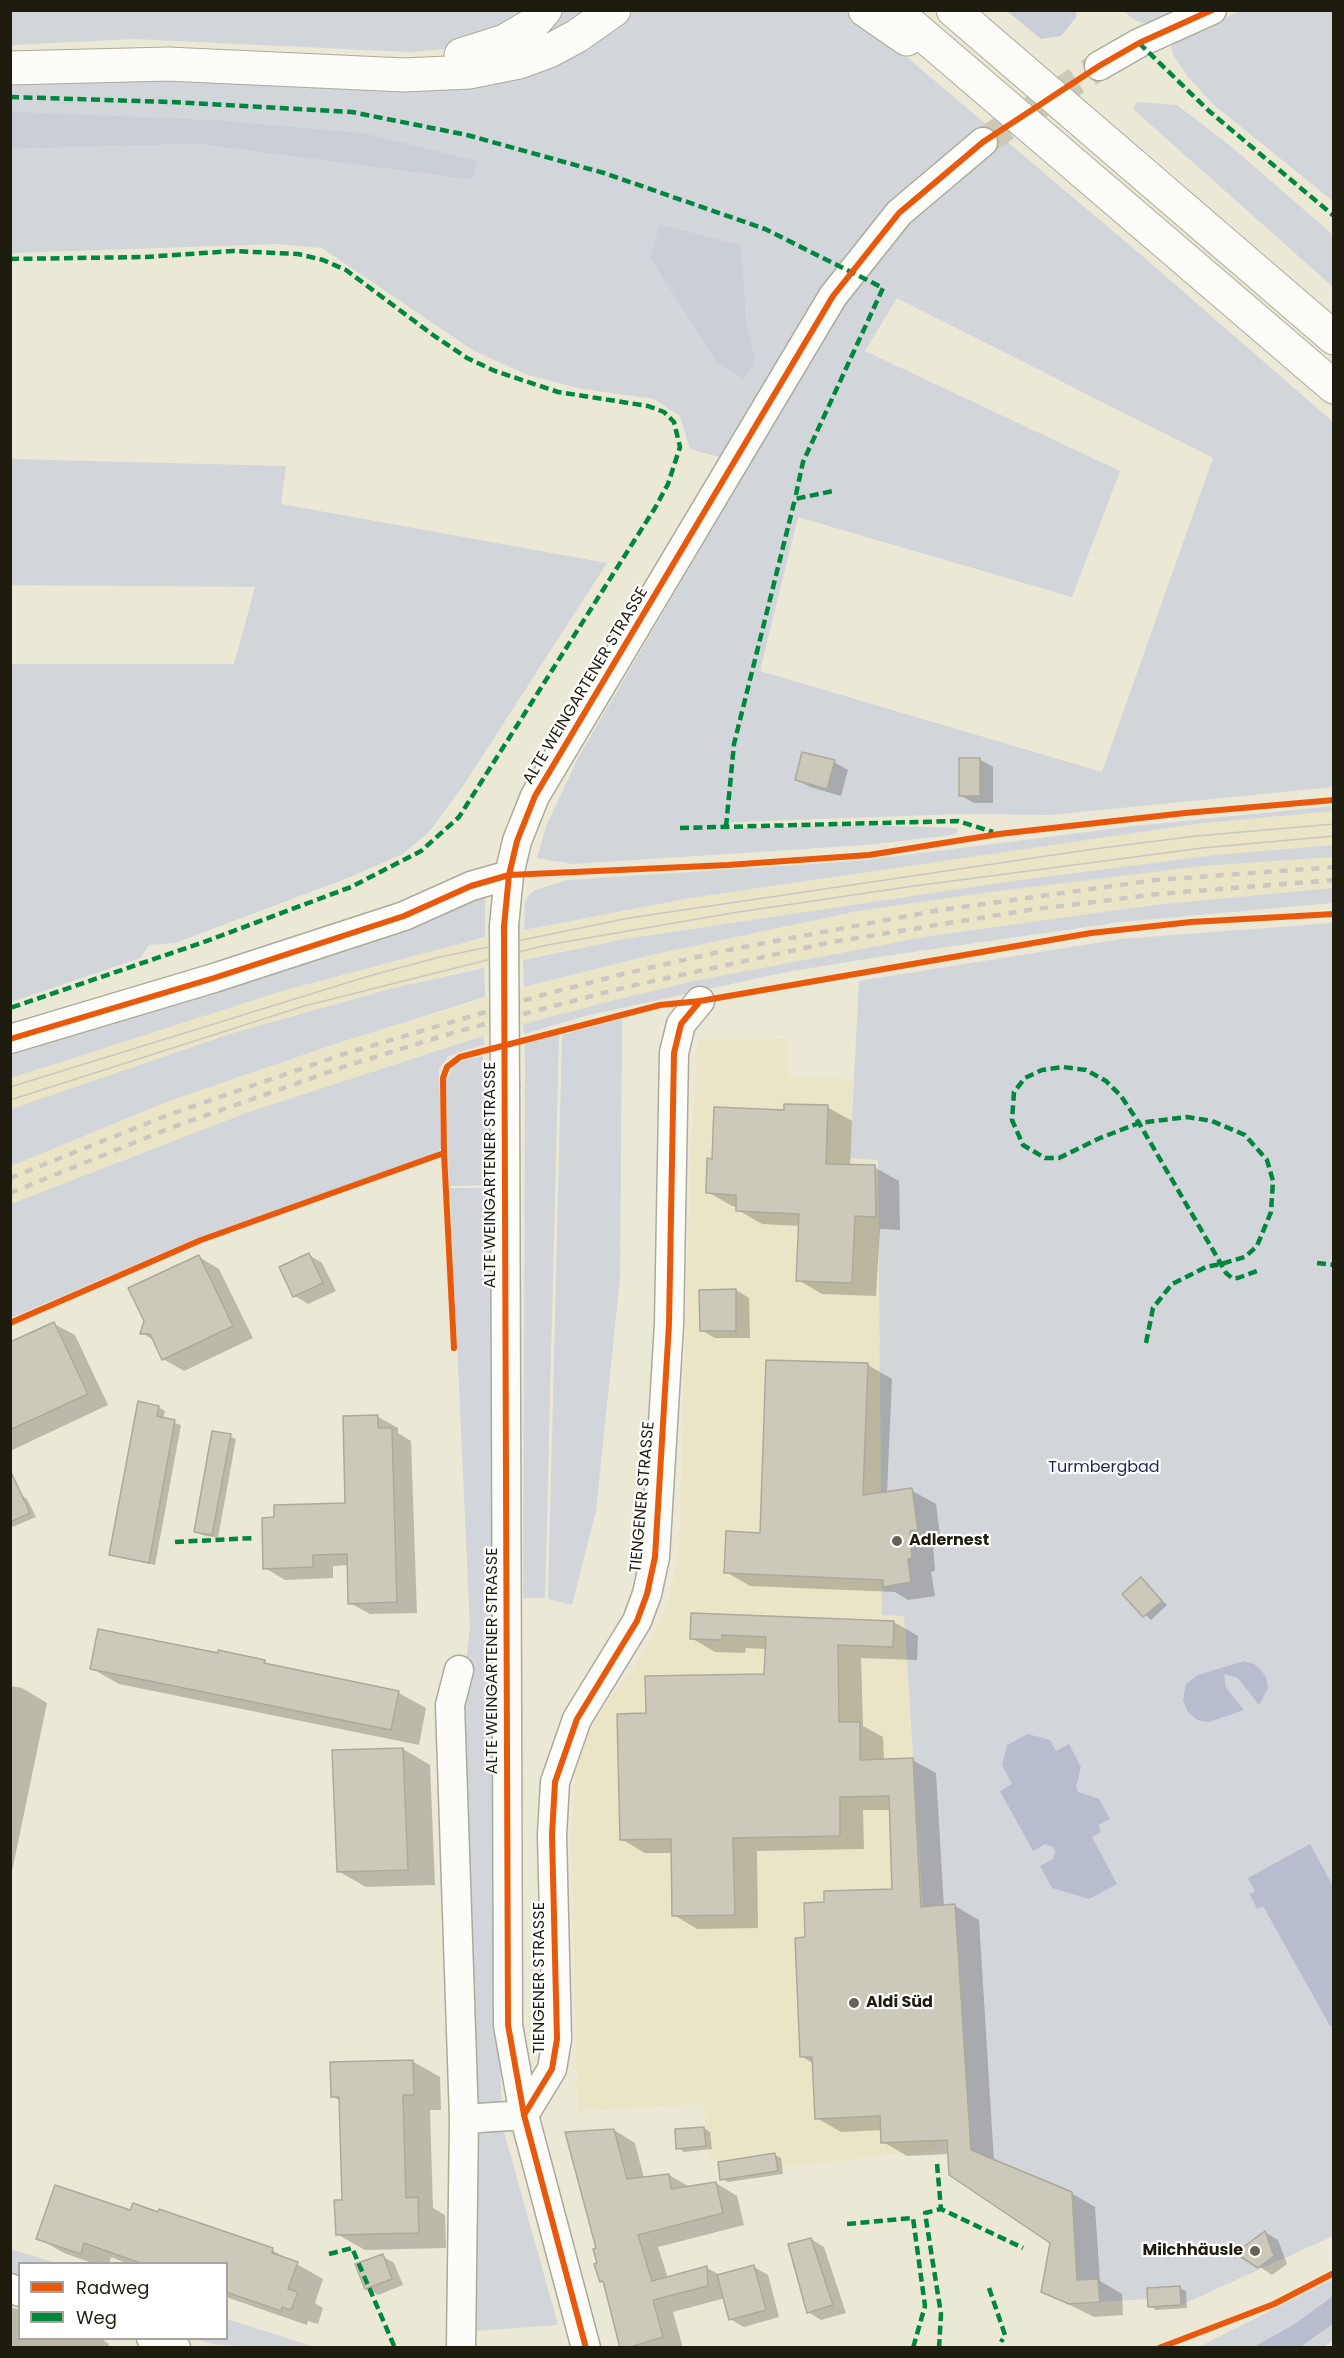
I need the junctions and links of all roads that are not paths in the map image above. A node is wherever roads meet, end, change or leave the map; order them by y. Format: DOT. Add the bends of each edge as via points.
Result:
graph roads {
  1 [pos="545,10"];
  2 [pos="614,10"];
  3 [pos="866,10"];
  4 [pos="894,10"];
  5 [pos="953,10"];
  6 [pos="1212,10"];
  7 [pos="10,53"];
  8 [pos="1099,66"];
  9 [pos="10,68"];
  10 [pos="1015,113"];
  11 [pos="983,142"];
  12 [pos="1334,338"];
  13 [pos="1334,387"];
  14 [pos="508,875"];
  15 [pos="700,1001"];
  16 [pos="10,1039"];
  17 [pos="459,1670"];
  18 [pos="524,2115"];
  19 [pos="464,2119"];
  20 [pos="156,2340"];
  21 [pos="461,2347"];
  22 [pos="176,2348"];
  23 [pos="467,2348"];
  24 [pos="586,2348"];
  1 -- 7 [label="highway" via="532,25 505,41 470,53 433,58 170,49"];
  2 -- 9 [label="highway" via="549,51 519,62 469,72 392,74 168,64"];
  3 -- 10 [label="highway"];
  4 -- 10 [label="highway"];
  5 -- 12 [label="highway"];
  6 -- 8 [label="street"];
  10 -- 13 [label="highway"];
  11 -- 14 [label="street, ALTE WEINGARTENER STRASSE" via="899,213 833,296 535,796"];
  14 -- 16 [label="street" via="471,886 404,916"];
  14 -- 18 [label="street, ALTE WEINGARTENER STRASSE, bridge" via="504,926 508,2003 512,2054"];
  15 -- 18 [label="street, TIENGENER STRASSE" via="681,1024 674,1053 669,1324 655,1557 637,1621 577,1719 555,1782 552,1835 557,2039 552,2069"];
  17 -- 19 [label="street" via="450,1705"];
  18 -- 19 [label="street"];
  18 -- 24 [label="street, ALTE WEINGARTENER STRASSE"];
  19 -- 21 [label="street"];
  20 -- 22 [label="street"];
  21 -- 23 [label="street"];
}
